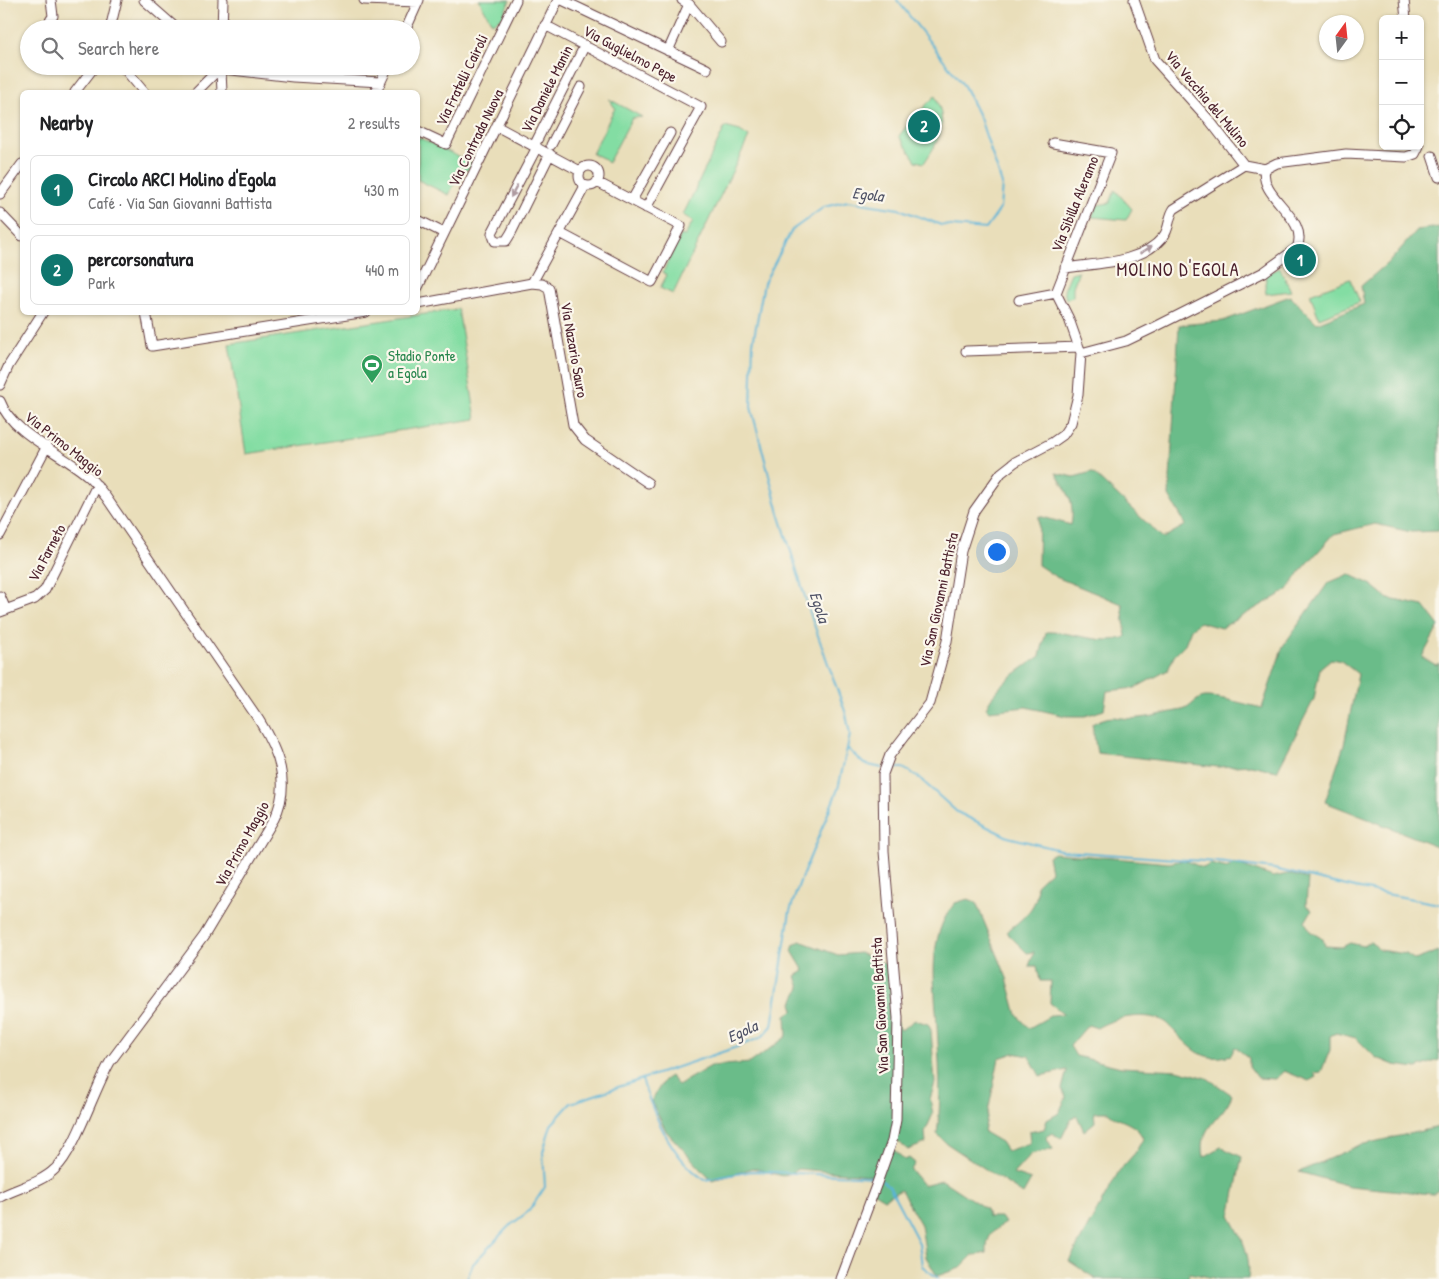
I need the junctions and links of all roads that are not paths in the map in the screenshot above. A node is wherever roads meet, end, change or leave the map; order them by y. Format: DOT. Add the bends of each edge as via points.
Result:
graph roads {
  1 [pos="51,0"];
  2 [pos="117,0"];
  3 [pos="144,0"];
  4 [pos="223,0"];
  5 [pos="364,0"];
  6 [pos="516,0"];
  7 [pos="558,0"];
  8 [pos="562,0"];
  9 [pos="1134,0"];
  10 [pos="1404,0"];
  11 [pos="419,1"];
  12 [pos="686,2"];
  13 [pos="1406,15"];
  14 [pos="51,20"];
  15 [pos="112,20"];
  16 [pos="167,20"];
  17 [pos="222,20"];
  18 [pos="410,20"];
  19 [pos="545,25"];
  20 [pos="721,42"];
  21 [pos="585,45"];
  22 [pos="668,51"];
  23 [pos="707,69"];
  24 [pos="88,75"];
  25 [pos="130,75"];
  26 [pos="213,75"];
  27 [pos="219,75"];
  28 [pos="274,75"];
  29 [pos="384,75"];
  30 [pos="380,82"];
  31 [pos="581,87"];
  32 [pos="77,90"];
  33 [pos="142,90"];
  34 [pos="198,90"];
  35 [pos="222,90"];
  36 [pos="377,90"];
  37 [pos="554,105"];
  38 [pos="568,111"];
  39 [pos="498,127"];
  40 [pos="420,132"];
  41 [pos="670,133"];
  42 [pos="1053,143"];
  43 [pos="535,147"];
  44 [pos="550,150"];
  45 [pos="1417,150"];
  46 [pos="1421,150"];
  47 [pos="1436,156"];
  48 [pos="655,158"];
  49 [pos="1244,165"];
  50 [pos="669,166"];
  51 [pos="20,167"];
  52 [pos="1265,170"];
  53 [pos="580,171"];
  54 [pos="1439,178"];
  55 [pos="597,182"];
  56 [pos="585,186"];
  57 [pos="0,194"];
  58 [pos="632,200"];
  59 [pos="646,208"];
  60 [pos="0,213"];
  61 [pos="420,221"];
  62 [pos="444,232"];
  63 [pos="560,233"];
  64 [pos="20,234"];
  65 [pos="1065,268"];
  66 [pos="420,283"];
  67 [pos="532,283"];
  68 [pos="1056,293"];
  69 [pos="1019,300"];
  70 [pos="420,304"];
  71 [pos="41,315"];
  72 [pos="147,315"];
  73 [pos="346,315"];
  74 [pos="1080,350"];
  75 [pos="966,351"];
  76 [pos="0,386"];
  77 [pos="0,401"];
  78 [pos="47,446"];
  79 [pos="648,482"];
  80 [pos="97,485"];
  81 [pos="0,534"];
  82 [pos="0,596"];
  83 [pos="3,611"];
  84 [pos="0,1197"];
  85 [pos="841,1279"];
  1 -- 14 [label="street"];
  2 -- 15 [label="street"];
  3 -- 16 [label="street"];
  4 -- 17 [label="street"];
  5 -- 11 [label="street"];
  6 -- 40 [label="street, Via Fratelli Cairoli" via="446,144"];
  7 -- 19 [label="street, Via Contrada Nuova"];
  8 -- 22 [label="street"];
  9 -- 49 [label="street, Via Vecchia del Mulino" via="1155,60 1210,121"];
  10 -- 13 [label="street"];
  11 -- 18 [label="street"];
  12 -- 20 [label="street"];
  12 -- 22 [label="street"];
  19 -- 21 [label="street, Via Guglielmo Pepe"];
  19 -- 39 [label="street, Via Contrada Nuova"];
  21 -- 37 [label="street, Via Daniele Manin"];
  21 -- 50 [label="street, Via Guglielmo Pepe" via="701,108"];
  22 -- 23 [label="street"];
  24 -- 32 [label="street"];
  25 -- 33 [label="street"];
  26 -- 34 [label="street"];
  27 -- 35 [label="street"];
  28 -- 30 [label="street"];
  29 -- 30 [label="street"];
  30 -- 36 [label="street"];
  31 -- 38 [label="street"];
  37 -- 38 [label="street"];
  37 -- 43 [label="street, Via Daniele Manin"];
  38 -- 44 [label="street"];
  39 -- 43 [label="street"];
  39 -- 62 [label="street, Via Contrada Nuova"];
  41 -- 48 [label="street"];
  42 -- 65 [label="street, Via Sibilla Aleramo" via="1111,153"];
  43 -- 44 [label="street"];
  43 -- 44 [label="street, Via Daniele Manin, one-way" via="492,233 495,241 506,241 511,233"];
  44 -- 53 [label="street"];
  45 -- 52 [label="street" via="1406,157 1346,154 1306,158 1277,163"];
  46 -- 47 [label="street"];
  47 -- 54 [label="street"];
  48 -- 50 [label="street"];
  48 -- 58 [label="street"];
  49 -- 52 [label="street, Via Vecchia del Mulino"];
  65 -- 49 [label="street, one-way" via="1132,257 1144,252 1165,235 1174,208"];
  50 -- 59 [label="street"];
  51 -- 57 [label="street"];
  52 -- 74 [label="street" via="1265,182 1299,231 1297,248 1264,272 1126,341"];
  53 -- 55 [label="street" via="587,167 596,169"];
  53 -- 56 [label="street" via="580,180"];
  55 -- 56 [label="street"];
  55 -- 58 [label="street"];
  56 -- 63 [label="street"];
  58 -- 59 [label="street"];
  59 -- 63 [label="street" via="681,226 652,282"];
  60 -- 64 [label="street"];
  61 -- 62 [label="street"];
  62 -- 66 [label="street, Via Contrada Nuova"];
  63 -- 67 [label="street"];
  65 -- 68 [label="street, Via Sibilla Aleramo"];
  67 -- 70 [label="street"];
  67 -- 79 [label="street, Via Nazario Sauro" via="549,288 573,425 585,440"];
  68 -- 69 [label="street"];
  68 -- 74 [label="street"];
  71 -- 76 [label="street" via="9,365"];
  72 -- 73 [label="street" via="152,346"];
  74 -- 75 [label="street"];
  74 -- 85 [label="street, Via San Giovanni Battista" via="1078,395 1071,424 1063,435 1014,462 1001,473 974,510 961,550 947,641 930,703 890,755 886,768 884,851 896,975 894,1132"];
  77 -- 78 [label="street, Via Primo Maggio" via="17,426"];
  78 -- 80 [label="street, Via Primo Maggio"];
  78 -- 81 [label="street"];
  80 -- 83 [label="street, Via Farneto" via="45,590 35,599"];
  80 -- 84 [label="street, Via Primo Maggio" via="264,728 282,770 282,795 274,819 204,936 110,1062 62,1161 46,1175"];
  82 -- 83 [label="street"];
}
